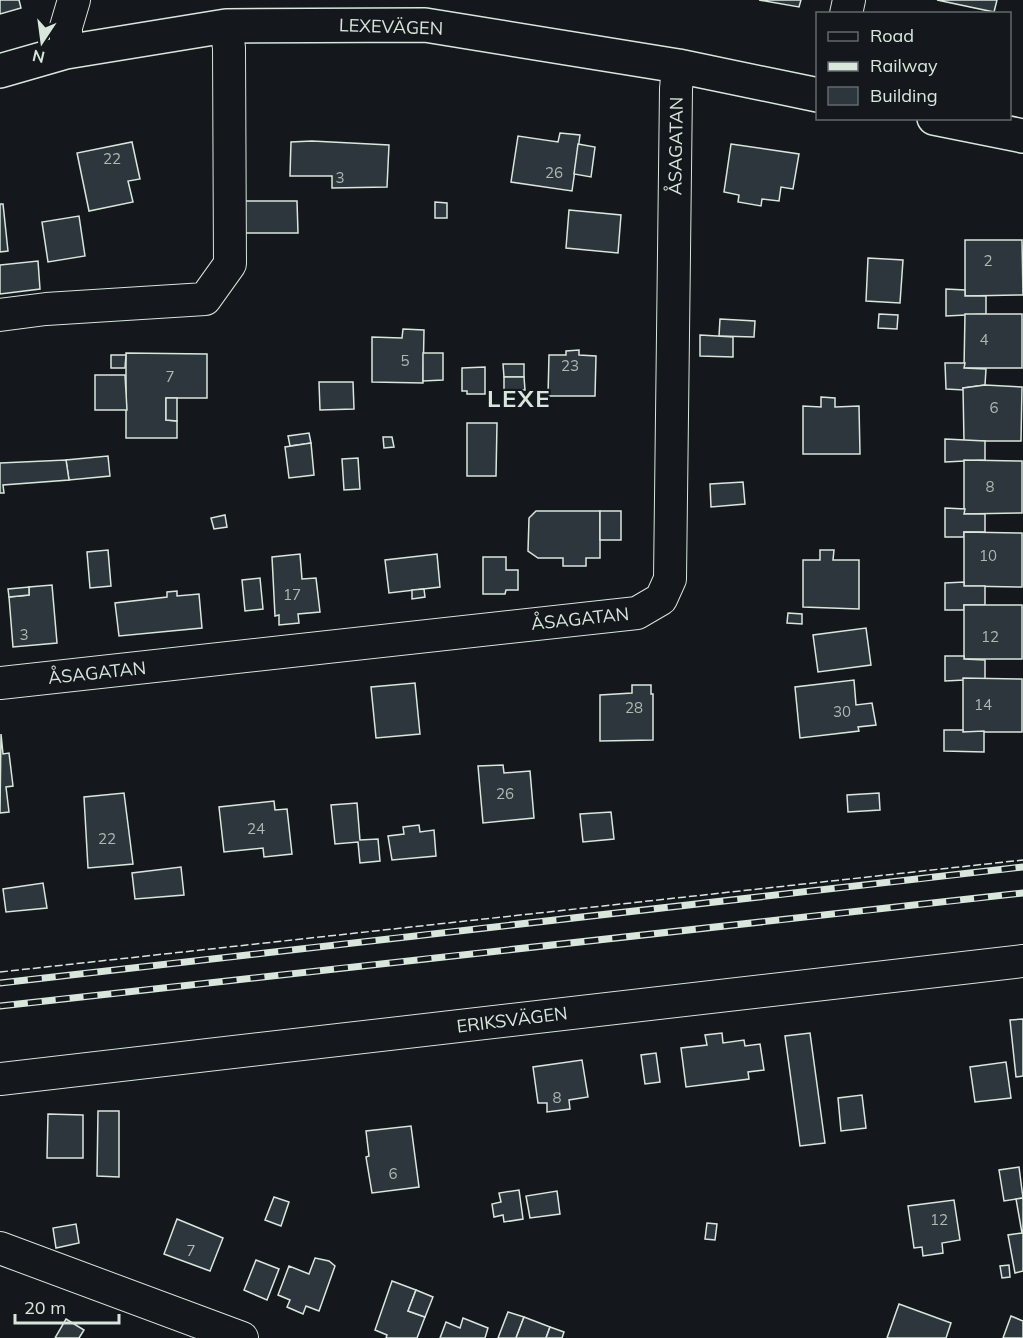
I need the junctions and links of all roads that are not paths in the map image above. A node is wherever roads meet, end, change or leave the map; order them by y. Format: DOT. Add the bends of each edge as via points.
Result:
graph roads {
  1 [pos="74,0"];
  2 [pos="226,26"];
  3 [pos="66,52"];
  4 [pos="678,66"];
  5 [pos="0,71"];
  6 [pos="816,95"];
  7 [pos="944,120"];
  8 [pos="1023,136"];
  9 [pos="0,315"];
  10 [pos="0,683"];
  11 [pos="1023,962"];
  12 [pos="0,1079"];
  13 [pos="0,1248"];
  14 [pos="242,1338"];
  1 -- 3 [label="street" via="66,27"];
  2 -- 3 [label="street, LEXEVÄGEN"];
  2 -- 4 [label="street, LEXEVÄGEN" via="425,25"];
  2 -- 9 [label="street" via="230,264 205,299"];
  3 -- 5 [label="street, LEXEVÄGEN"];
  4 -- 6 [label="street, LEXEVÄGEN"];
  4 -- 10 [label="street, ÅSAGATAN" via="670,579 661,599 637,613"];
  7 -- 8 [label="street"];
  11 -- 12 [label="street, ERIKSVÄGEN"];
  13 -- 14 [label="street"];
}
